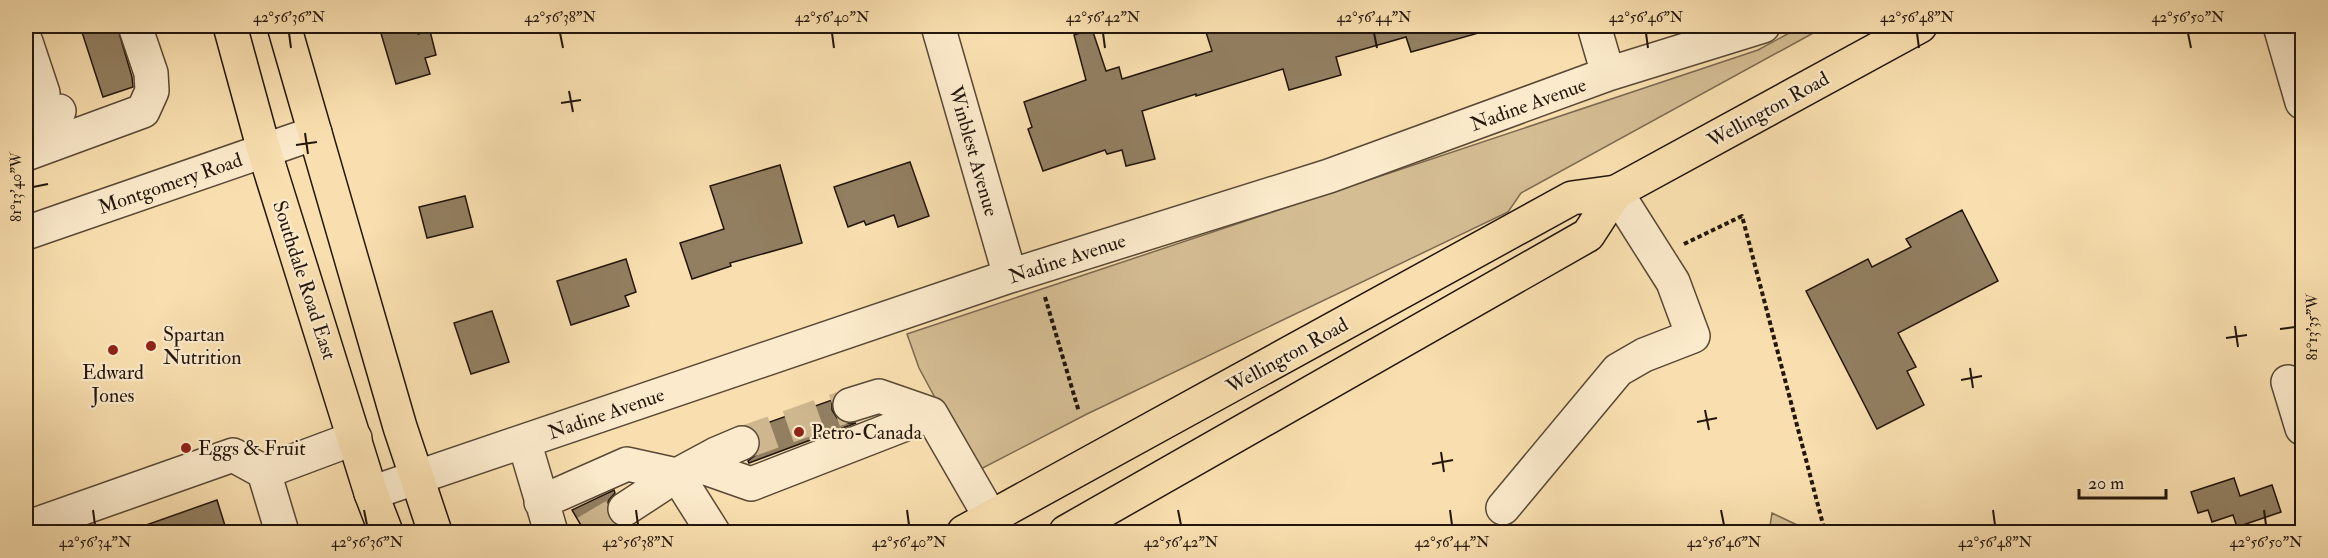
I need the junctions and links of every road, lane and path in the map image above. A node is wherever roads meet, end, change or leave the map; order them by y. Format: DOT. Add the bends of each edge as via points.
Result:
graph roads {
  1 [pos="135,26"];
  2 [pos="230,26"];
  3 [pos="284,26"];
  4 [pos="938,26"];
  5 [pos="1594,26"];
  6 [pos="1763,26"];
  7 [pos="1920,26"];
  8 [pos="2280,26"];
  9 [pos="26,42"];
  10 [pos="1608,74"];
  11 [pos="2302,102"];
  12 [pos="26,124"];
  13 [pos="315,133"];
  14 [pos="264,150"];
  15 [pos="26,154"];
  16 [pos="1616,192"];
  17 [pos="26,233"];
  18 [pos="1658,257"];
  19 [pos="1010,276"];
  20 [pos="1044,291"];
  21 [pos="2288,382"];
  22 [pos="850,405"];
  23 [pos="1079,412"];
  24 [pos="931,414"];
  25 [pos="2302,428"];
  26 [pos="355,438"];
  27 [pos="524,441"];
  28 [pos="742,443"];
  29 [pos="687,470"];
  30 [pos="264,472"];
  31 [pos="416,478"];
  32 [pos="371,493"];
  33 [pos="541,502"];
  34 [pos="1503,508"];
  35 [pos="625,509"];
  36 [pos="95,519"];
  37 [pos="977,525"];
  38 [pos="26,528"];
  39 [pos="282,532"];
  40 [pos="386,532"];
  41 [pos="435,532"];
  42 [pos="551,532"];
  43 [pos="713,532"];
  44 [pos="1066,532"];
  45 [pos="1825,532"];
  1 -- 15 [label="street" via="151,73 152,91 143,111"];
  2 -- 14 [label="main road, Southdale Road East"];
  3 -- 13 [label="main road"];
  4 -- 19 [label="street, Winblest Avenue"];
  5 -- 10 [label="street"];
  6 -- 10 [label="street, Nadine Avenue"];
  7 -- 16 [label="main road, Wellington Road"];
  8 -- 11 [label="street"];
  9 -- 12 [label="street" via="51,102"];
  10 -- 19 [label="street, Nadine Avenue" via="1329,176"];
  13 -- 14 [label="street, Montgomery Road"];
  13 -- 31 [label="main road"];
  14 -- 17 [label="street, Montgomery Road"];
  14 -- 26 [label="main road, Southdale Road East"];
  16 -- 18 [label="street"];
  16 -- 37 [label="main road, Wellington Road" via="1572,198"];
  16 -- 44 [label="main road, Wellington Road" via="1588,235"];
  18 -- 34 [label="street" via="1673,282 1693,336 1618,370"];
  18 -- 45 [label="path" via="1742,216"];
  19 -- 27 [label="street, Nadine Avenue"];
  20 -- 23 [label="path"];
  21 -- 25 [label="street"];
  22 -- 24 [label="street" via="879,396"];
  24 -- 29 [label="street" via="751,484"];
  24 -- 37 [label="street"];
  26 -- 30 [label="street"];
  26 -- 32 [label="main road, Southdale Road East"];
  27 -- 31 [label="street, Nadine Avenue"];
  27 -- 33 [label="street"];
  28 -- 29 [label="street"];
  29 -- 33 [label="street" via="627,464"];
  29 -- 35 [label="street"];
  29 -- 43 [label="street"];
  30 -- 36 [label="street" via="233,455"];
  30 -- 39 [label="street"];
  31 -- 32 [label="street, Nadine Avenue"];
  31 -- 41 [label="main road"];
  32 -- 40 [label="main road, Southdale Road East"];
  33 -- 42 [label="street"];
  36 -- 38 [label="street"];
}
